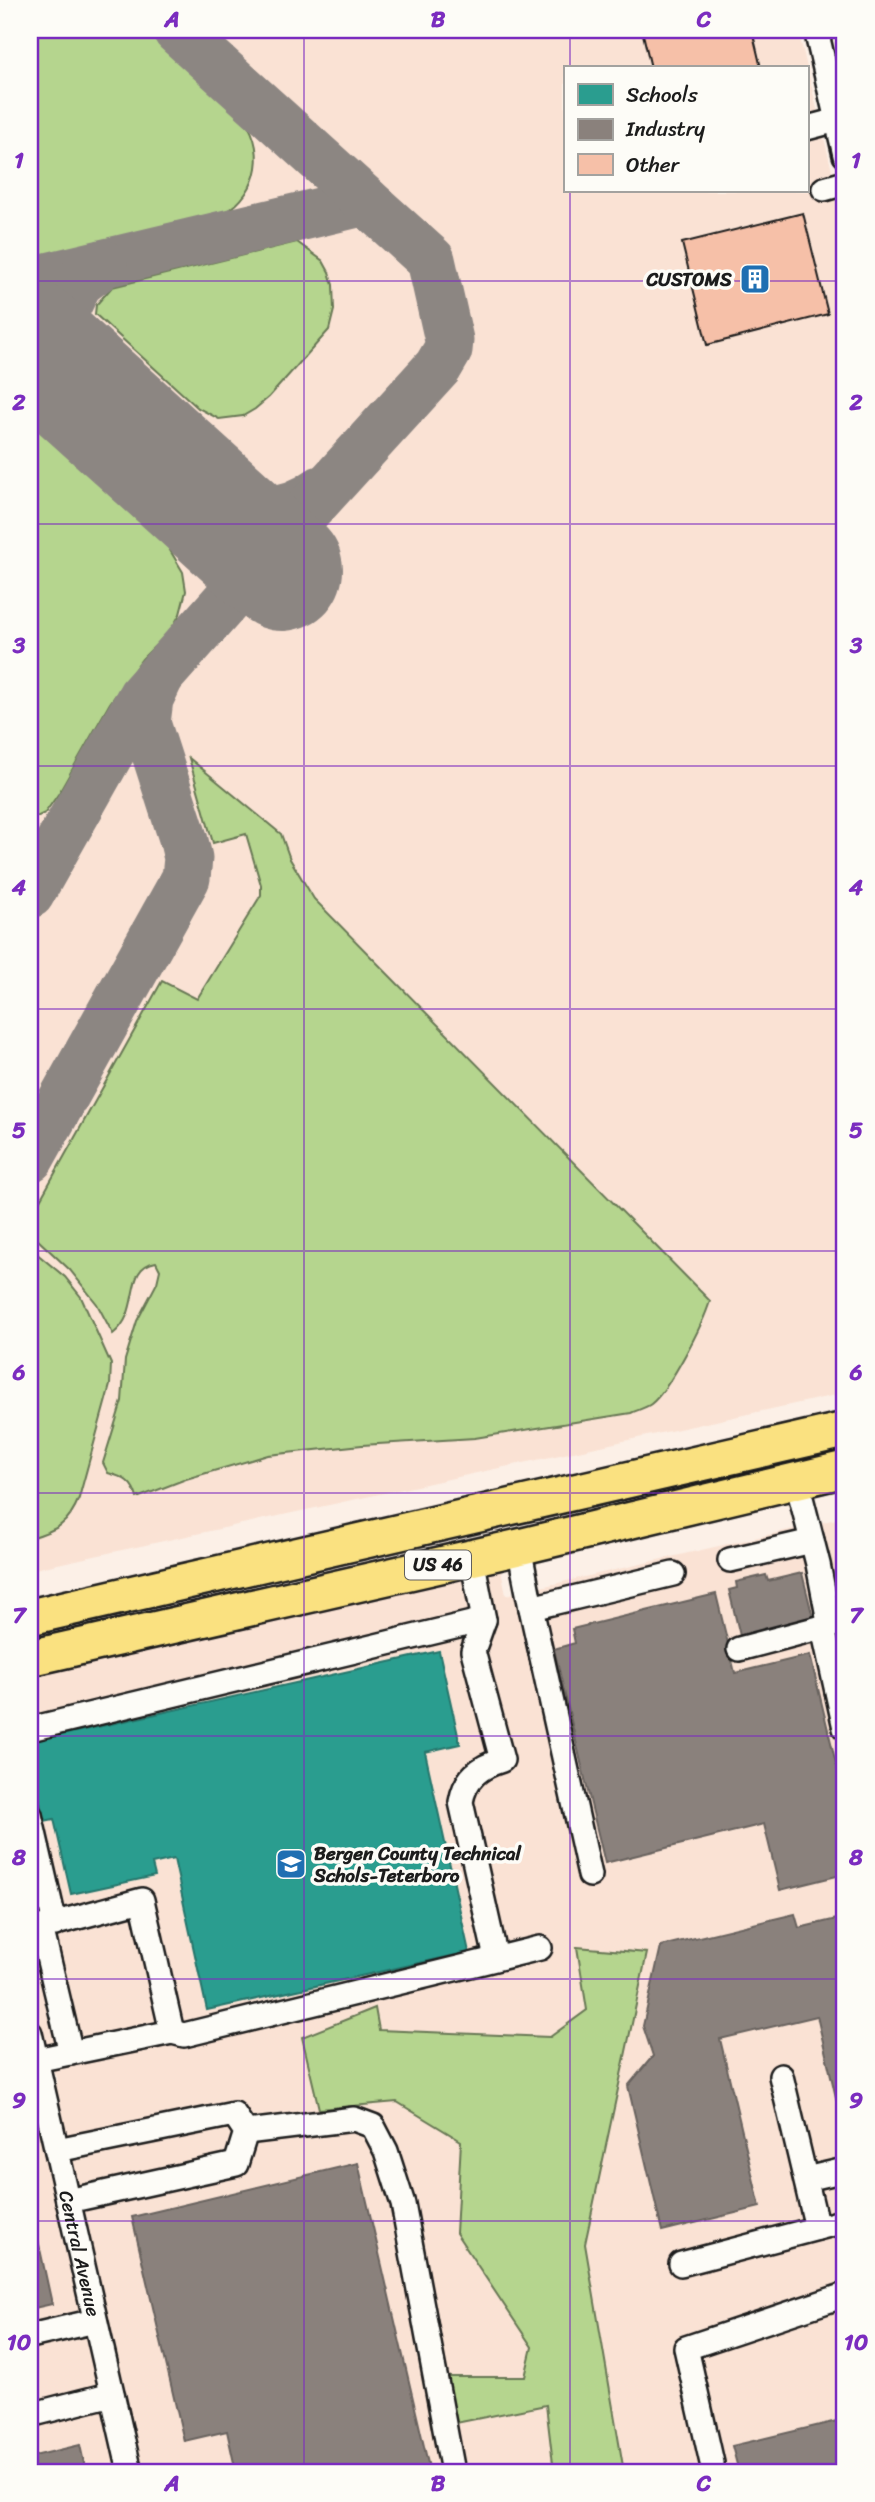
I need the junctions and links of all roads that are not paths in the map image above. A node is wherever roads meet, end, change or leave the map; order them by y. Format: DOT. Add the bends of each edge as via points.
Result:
graph roads {
  1 [pos="816,30"];
  2 [pos="837,120"];
  3 [pos="808,128"];
  4 [pos="845,155"];
  5 [pos="845,1430"];
  6 [pos="845,1469"];
  7 [pos="797,1482"];
  8 [pos="812,1541"];
  9 [pos="519,1547"];
  10 [pos="472,1558"];
  11 [pos="730,1560"];
  12 [pos="673,1574"];
  13 [pos="531,1608"];
  14 [pos="30,1617"];
  15 [pos="484,1620"];
  16 [pos="826,1626"];
  17 [pos="738,1649"];
  18 [pos="30,1658"];
  19 [pos="840,1681"];
  20 [pos="845,1728"];
  21 [pos="30,1729"];
  22 [pos="30,1815"];
  23 [pos="590,1875"];
  24 [pos="42,1927"];
  25 [pos="540,1948"];
  26 [pos="496,1958"];
  27 [pos="172,2032"];
  28 [pos="32,2050"];
  29 [pos="71,2053"];
  30 [pos="781,2076"];
  31 [pos="246,2132"];
  32 [pos="57,2150"];
  33 [pos="845,2170"];
  34 [pos="806,2179"];
  35 [pos="68,2201"];
  36 [pos="845,2221"];
  37 [pos="817,2228"];
  38 [pos="681,2264"];
  39 [pos="845,2295"];
  40 [pos="95,2321"];
  41 [pos="30,2336"];
  42 [pos="112,2395"];
  43 [pos="30,2415"];
  44 [pos="712,2463"];
  45 [pos="130,2472"];
  46 [pos="453,2472"];
  1 -- 2 [label="street"];
  2 -- 3 [label="street"];
  2 -- 4 [label="street"];
  5 -- 14 [label="highway, US 46"];
  6 -- 7 [label="highway, US 46"];
  7 -- 8 [label="street"];
  7 -- 9 [label="highway, US 46"];
  8 -- 11 [label="street"];
  8 -- 16 [label="street" via="828,1616"];
  9 -- 10 [label="highway, US 46"];
  9 -- 13 [label="street"];
  10 -- 15 [label="street"];
  10 -- 18 [label="highway, US 46"];
  12 -- 13 [label="street"];
  13 -- 23 [label="street"];
  15 -- 21 [label="street"];
  15 -- 26 [label="street" via="473,1651 502,1760 473,1775 463,1788 461,1802"];
  16 -- 17 [label="street"];
  16 -- 19 [label="street" via="825,1637"];
  19 -- 20 [label="street"];
  22 -- 24 [label="street"];
  24 -- 27 [label="street" via="142,1900"];
  24 -- 29 [label="street"];
  25 -- 26 [label="street"];
  26 -- 27 [label="street" via="184,2035"];
  27 -- 29 [label="street"];
  28 -- 29 [label="street"];
  28 -- 32 [label="street, Central Avenue"];
  30 -- 34 [label="street"];
  31 -- 32 [label="street" via="234,2114"];
  31 -- 35 [label="street" via="236,2164"];
  31 -- 46 [label="street" via="354,2119 373,2126 403,2204"];
  32 -- 35 [label="street, Central Avenue"];
  33 -- 34 [label="street"];
  34 -- 37 [label="street"];
  35 -- 40 [label="street, Central Avenue"];
  36 -- 37 [label="street"];
  37 -- 38 [label="street"];
  39 -- 44 [label="street" via="686,2348"];
  40 -- 41 [label="street"];
  40 -- 42 [label="street, Central Avenue"];
  42 -- 43 [label="street"];
  42 -- 45 [label="street, Central Avenue"];
}
